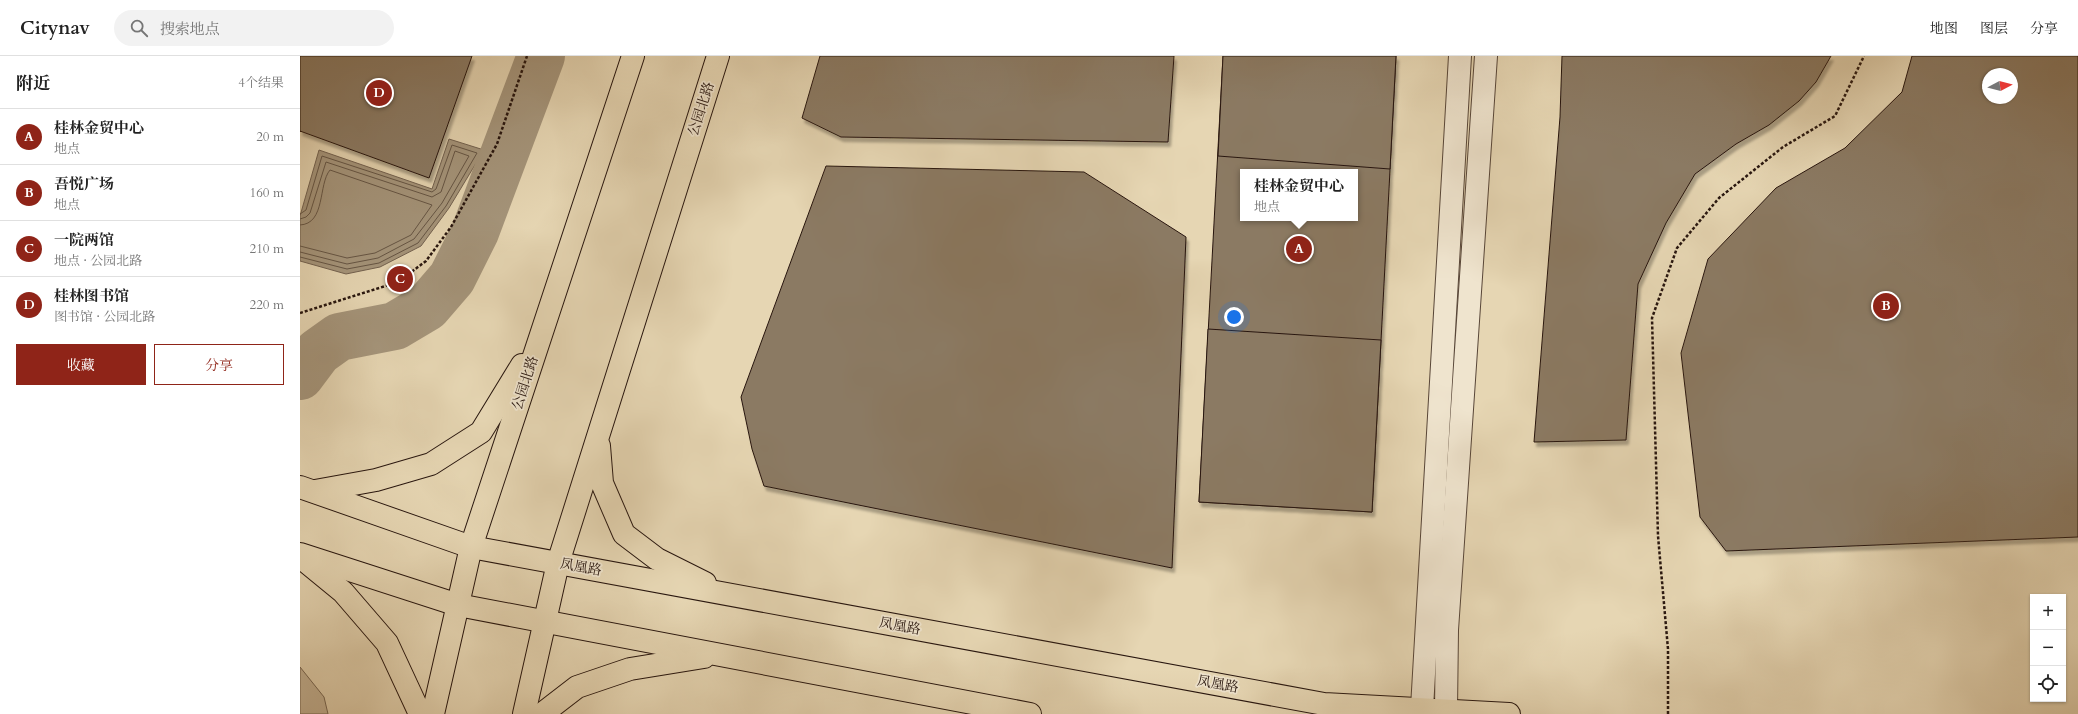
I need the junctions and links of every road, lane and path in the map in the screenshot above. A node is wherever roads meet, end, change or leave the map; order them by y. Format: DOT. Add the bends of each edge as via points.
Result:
graph roads {
  1 [pos="527,56"];
  2 [pos="633,56"];
  3 [pos="718,56"];
  4 [pos="1460,56"];
  5 [pos="1486,56"];
  6 [pos="1864,56"];
  7 [pos="300,313"];
  8 [pos="542,333"];
  9 [pos="598,435"];
  10 [pos="307,489"];
  11 [pos="471,547"];
  12 [pos="300,556"];
  13 [pos="558,563"];
  14 [pos="729,594"];
  15 [pos="458,605"];
  16 [pos="544,621"];
  17 [pos="718,654"];
  18 [pos="1422,708"];
  19 [pos="1446,710"];
  20 [pos="1002,711"];
  21 [pos="420,714"];
  22 [pos="433,714"];
  23 [pos="524,714"];
  24 [pos="542,714"];
  25 [pos="1030,714"];
  26 [pos="1509,714"];
  27 [pos="1668,714"];
  1 -- 7 [label="path" via="497,144 450,228 426,261 398,282"];
  2 -- 8 [label="main road, 公园北路"];
  3 -- 9 [label="main road, 公园北路"];
  4 -- 18 [label="street"];
  5 -- 19 [label="street" via="1447,630"];
  6 -- 27 [label="path" via="1835,116 1783,147 1719,198 1677,248 1652,318 1658,536 1668,649"];
  8 -- 10 [label="main road" via="481,432 431,464 376,480"];
  8 -- 11 [label="main road, 公园北路"];
  9 -- 13 [label="main road, 公园北路"];
  9 -- 14 [label="main road" via="602,483 624,534 657,559"];
  10 -- 11 [label="main road, 凤凰路"];
  11 -- 13 [label="main road, 凤凰路"];
  11 -- 15 [label="main road, 公园北路"];
  12 -- 15 [label="main road"];
  12 -- 21 [label="main road" via="343,592 387,643"];
  13 -- 14 [label="main road, 凤凰路"];
  13 -- 16 [label="main road, 公园北路"];
  14 -- 18 [label="main road, 凤凰路" via="1324,704"];
  15 -- 16 [label="main road"];
  15 -- 22 [label="main road, 公园北路"];
  16 -- 17 [label="main road"];
  16 -- 23 [label="main road, 公园北路"];
  17 -- 20 [label="main road"];
  17 -- 24 [label="main road" via="630,669 577,687"];
  18 -- 19 [label="main road, 凤凰路"];
  19 -- 26 [label="main road, 凤凰路"];
  20 -- 25 [label="main road"];
}
